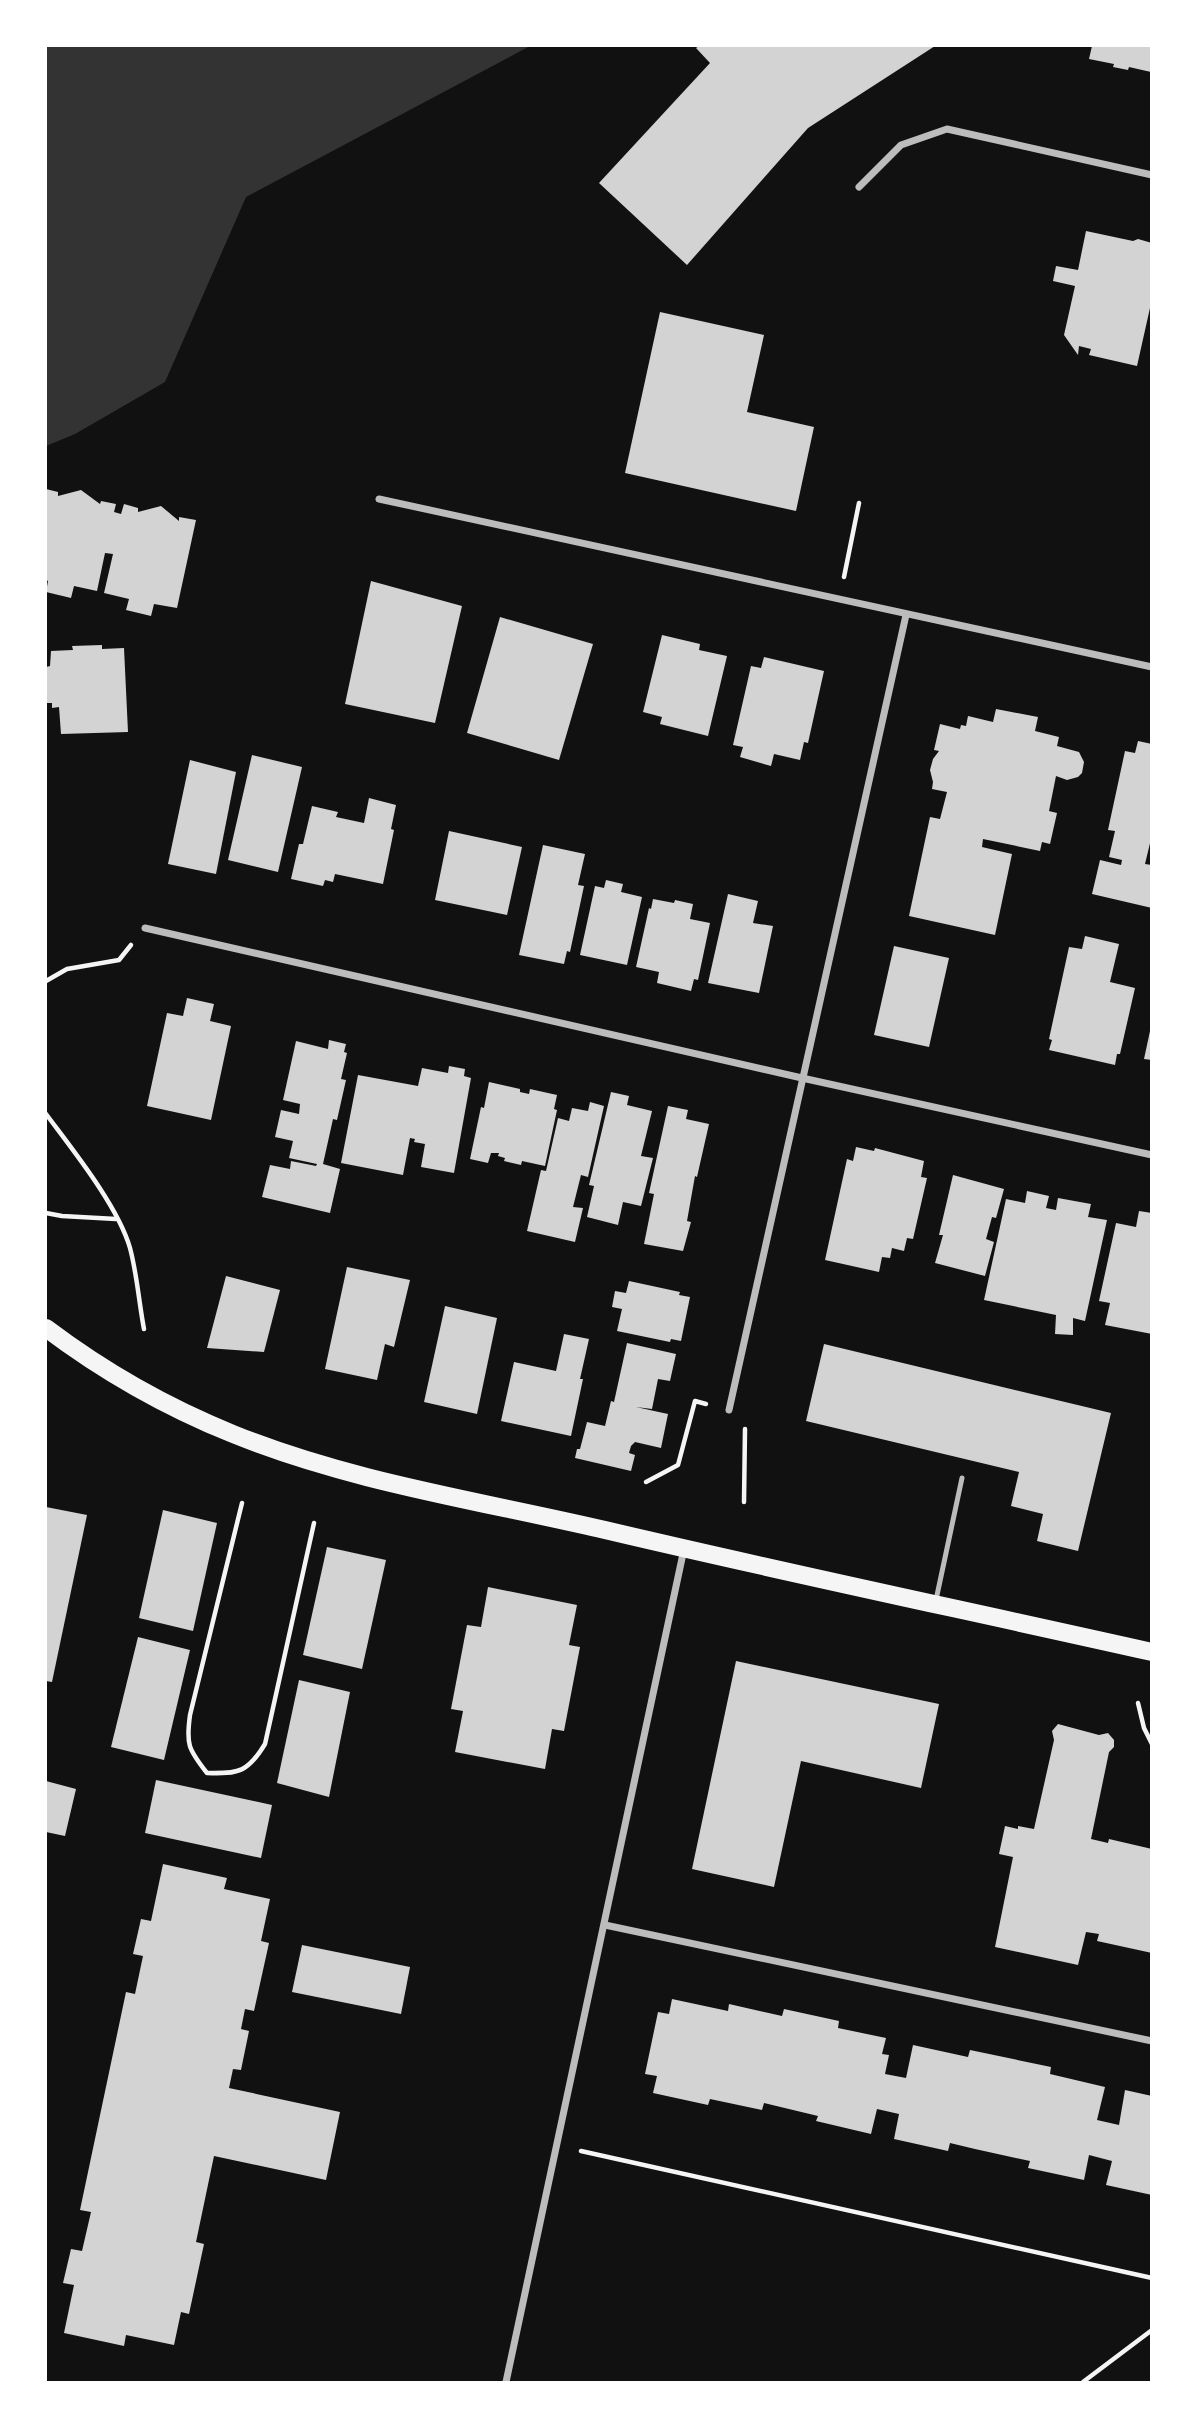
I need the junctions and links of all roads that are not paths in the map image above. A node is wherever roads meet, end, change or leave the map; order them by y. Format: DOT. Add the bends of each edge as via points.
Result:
graph roads {
  1 [pos="1152,175"];
  2 [pos="859,187"];
  3 [pos="379,499"];
  4 [pos="906,615"];
  5 [pos="1152,667"];
  6 [pos="145,928"];
  7 [pos="802,1078"];
  8 [pos="1152,1154"];
  9 [pos="46,1328"];
  10 [pos="729,1410"];
  11 [pos="962,1478"];
  12 [pos="684,1549"];
  13 [pos="935,1603"];
  14 [pos="1152,1652"];
  15 [pos="605,1924"];
  16 [pos="1152,2041"];
  17 [pos="506,2382"];
  1 -- 2 [label="street" via="947,129 901,145"];
  3 -- 4 [label="street"];
  4 -- 5 [label="street"];
  4 -- 7 [label="street"];
  6 -- 7 [label="street"];
  7 -- 8 [label="street"];
  7 -- 10 [label="street"];
  9 -- 12 [label="main road" via="118,1377 233,1435 372,1478"];
  11 -- 13 [label="lane"];
  12 -- 13 [label="main road"];
  12 -- 15 [label="street"];
  13 -- 14 [label="main road"];
  15 -- 16 [label="street"];
  15 -- 17 [label="street"];
}
